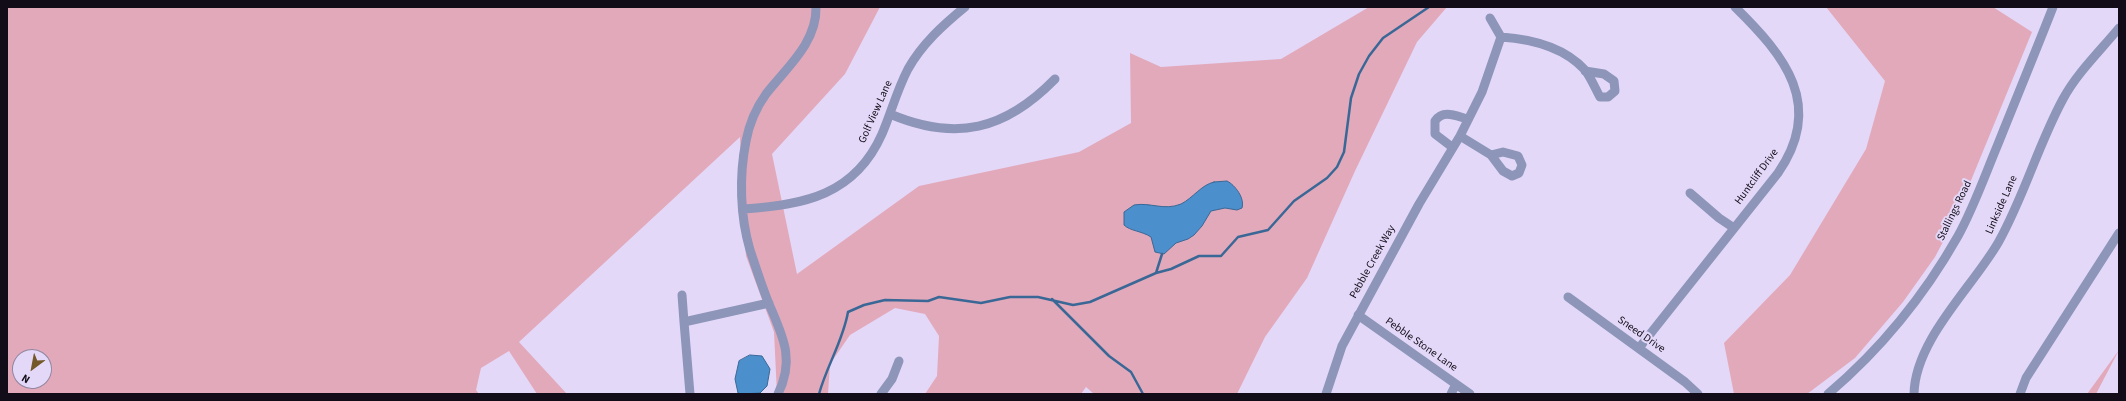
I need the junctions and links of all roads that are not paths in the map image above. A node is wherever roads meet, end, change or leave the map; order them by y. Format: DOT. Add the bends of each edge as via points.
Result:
graph roads {
  1 [pos="816,7"];
  2 [pos="965,7"];
  3 [pos="1735,7"];
  4 [pos="2053,7"];
  5 [pos="1490,18"];
  6 [pos="2119,28"];
  7 [pos="1501,37"];
  8 [pos="1585,71"];
  9 [pos="1055,79"];
  10 [pos="890,114"];
  11 [pos="1467,119"];
  12 [pos="1460,136"];
  13 [pos="1452,147"];
  14 [pos="1491,155"];
  15 [pos="1690,193"];
  16 [pos="744,209"];
  17 [pos="1734,228"];
  18 [pos="2119,233"];
  19 [pos="682,295"];
  20 [pos="1568,297"];
  21 [pos="769,303"];
  22 [pos="1358,315"];
  23 [pos="684,322"];
  24 [pos="1639,348"];
  25 [pos="899,361"];
  26 [pos="1456,384"];
  27 [pos="690,394"];
  28 [pos="778,394"];
  29 [pos="882,394"];
  30 [pos="1326,394"];
  31 [pos="1451,394"];
  32 [pos="1470,394"];
  33 [pos="1698,394"];
  34 [pos="1828,394"];
  35 [pos="1914,394"];
  36 [pos="2020,394"];
  1 -- 16 [label="street" via="815,24 808,42 765,96 751,123 742,167"];
  2 -- 10 [label="street, Golf View Lane" via="938,30 916,56"];
  3 -- 17 [label="street, Huntcliff Drive" via="1787,68 1795,87 1799,113 1793,145 1784,164"];
  4 -- 34 [label="street, Stallings Road" via="1975,200 1938,269 1906,315 1872,354"];
  5 -- 7 [label="street"];
  6 -- 35 [label="street, Linkside Lane" via="2064,98 1998,242 1931,339 1920,360"];
  7 -- 8 [label="street" via="1546,44 1567,56"];
  7 -- 11 [label="street, Pebble Creek Way" via="1486,81"];
  9 -- 10 [label="street" via="1038,96 1018,110 979,126 936,128 909,122"];
  10 -- 16 [label="street, Golf View Lane" via="882,135 868,159 855,174 839,186 804,201"];
  11 -- 12 [label="street, Pebble Creek Way"];
  11 -- 13 [label="street" via="1448,114 1440,115 1435,121 1435,134"];
  12 -- 13 [label="street, Pebble Creek Way"];
  12 -- 14 [label="street"];
  13 -- 22 [label="street, Pebble Creek Way"];
  15 -- 17 [label="street" via="1718,218"];
  16 -- 21 [label="street" via="750,250"];
  17 -- 24 [label="street, Huntcliff Drive"];
  18 -- 36 [label="street" via="2026,378"];
  19 -- 23 [label="street"];
  20 -- 24 [label="street, Sneed Drive"];
  21 -- 23 [label="street"];
  21 -- 28 [label="street" via="783,335 787,355 786,374"];
  22 -- 26 [label="street, Pebble Stone Lane"];
  22 -- 30 [label="street, Pebble Creek Way" via="1342,346"];
  23 -- 27 [label="street"];
  24 -- 33 [label="street, Sneed Drive"];
  25 -- 29 [label="street" via="892,379"];
  26 -- 31 [label="street"];
  26 -- 32 [label="street, Pebble Stone Lane"];
}
